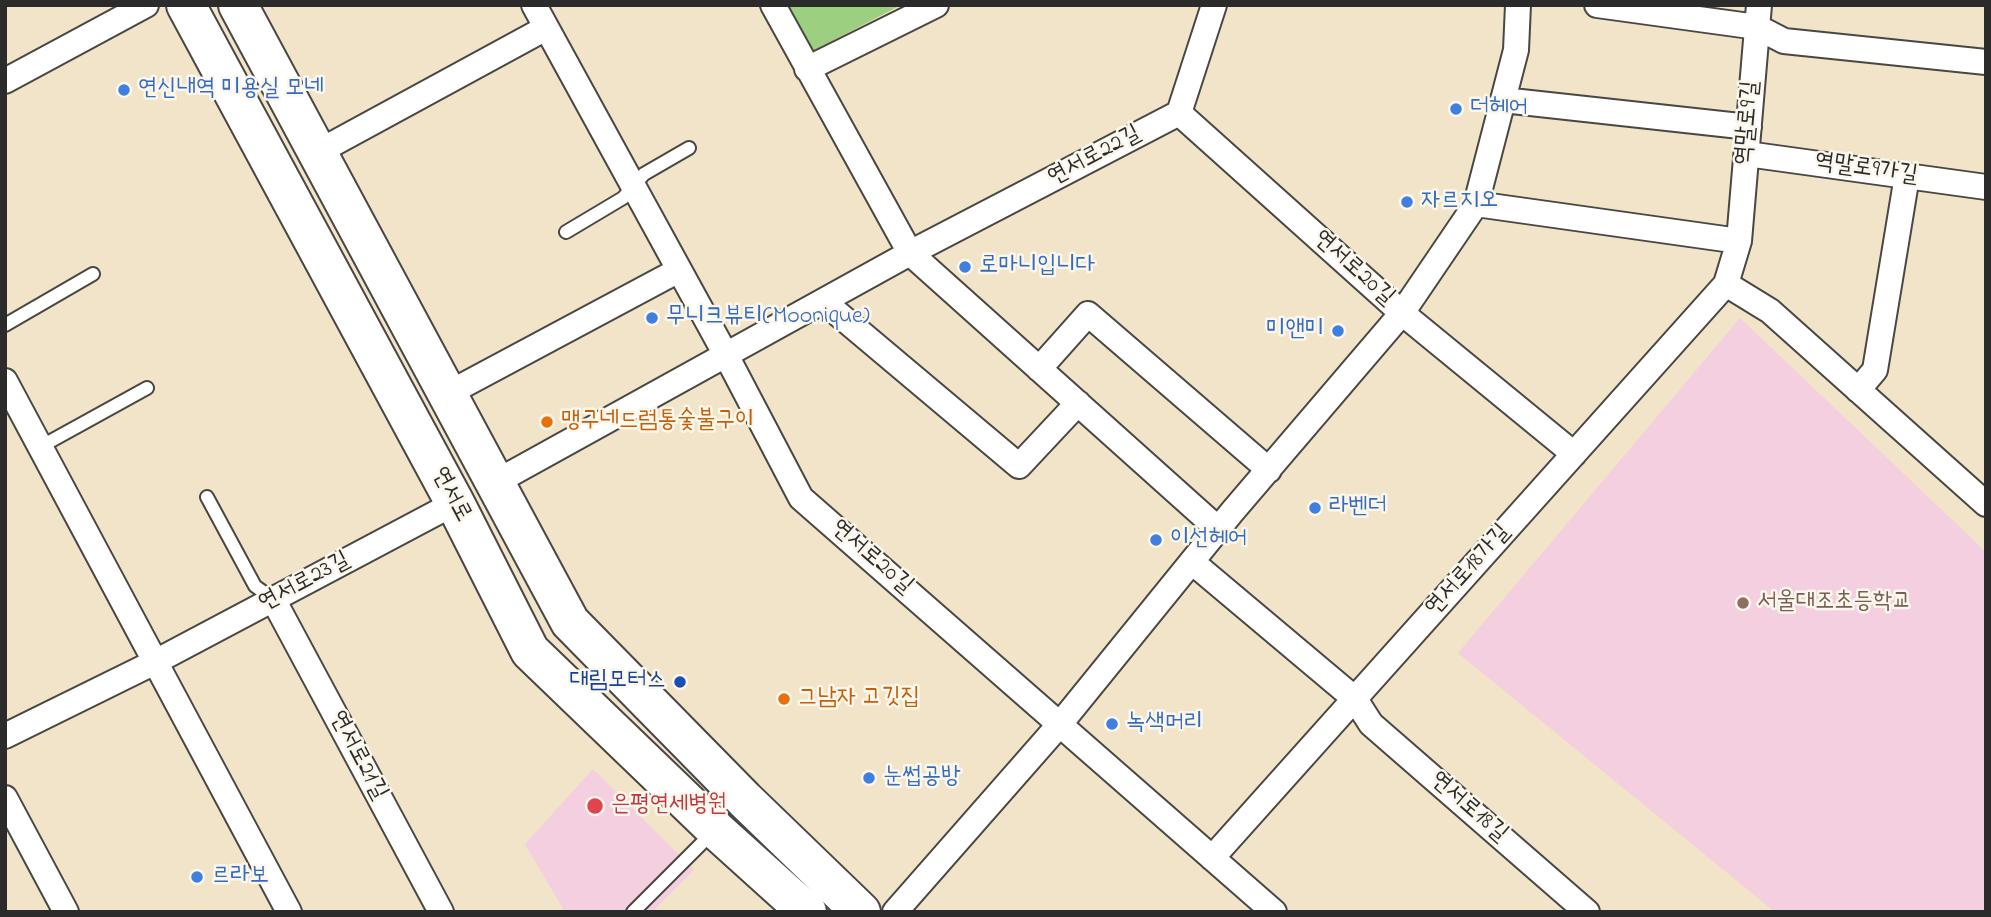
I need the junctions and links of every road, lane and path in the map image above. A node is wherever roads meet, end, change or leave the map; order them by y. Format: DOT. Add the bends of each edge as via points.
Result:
graph roads {
  1 [pos="146,5"];
  2 [pos="186,5"];
  3 [pos="238,5"];
  4 [pos="534,5"];
  5 [pos="773,5"];
  6 [pos="936,5"];
  7 [pos="1214,5"];
  8 [pos="1518,5"];
  9 [pos="1597,5"];
  10 [pos="1758,16"];
  11 [pos="546,28"];
  12 [pos="1986,62"];
  13 [pos="807,69"];
  14 [pos="5,81"];
  15 [pos="1503,100"];
  16 [pos="1179,113"];
  17 [pos="1749,127"];
  18 [pos="689,148"];
  19 [pos="318,152"];
  20 [pos="1746,154"];
  21 [pos="1907,176"];
  22 [pos="633,185"];
  23 [pos="1986,187"];
  24 [pos="1476,204"];
  25 [pos="566,232"];
  26 [pos="1739,241"];
  27 [pos="910,253"];
  28 [pos="679,270"];
  29 [pos="93,274"];
  30 [pos="1726,284"];
  31 [pos="824,302"];
  32 [pos="1402,313"];
  33 [pos="5,325"];
  34 [pos="727,357"];
  35 [pos="1039,369"];
  36 [pos="7,384"];
  37 [pos="147,388"];
  38 [pos="1858,390"];
  39 [pos="449,394"];
  40 [pos="1078,404"];
  41 [pos="40,447"];
  42 [pos="1574,454"];
  43 [pos="1269,470"];
  44 [pos="496,482"];
  45 [pos="1982,492"];
  46 [pos="207,497"];
  47 [pos="455,503"];
  48 [pos="1218,529"];
  49 [pos="1192,562"];
  50 [pos="273,600"];
  51 [pos="155,662"];
  52 [pos="1355,699"];
  53 [pos="1060,724"];
  54 [pos="5,736"];
  55 [pos="5,799"];
  56 [pos="716,830"];
  57 [pos="1212,858"];
  58 [pos="66,912"];
  59 [pos="289,912"];
  60 [pos="441,912"];
  61 [pos="633,912"];
  62 [pos="807,912"];
  63 [pos="861,912"];
  64 [pos="895,912"];
  65 [pos="1274,912"];
  66 [pos="1587,912"];
  1 -- 14 [label="street"];
  2 -- 47 [label="main road, 연서로"];
  3 -- 19 [label="main road, 연서로"];
  4 -- 11 [label="street"];
  5 -- 13 [label="street"];
  6 -- 13 [label="street"];
  7 -- 16 [label="street"];
  8 -- 15 [label="street, 연서로20길" via="1516,50"];
  9 -- 10 [label="street"];
  10 -- 12 [label="street" via="1784,40"];
  10 -- 17 [label="street, 역말로9길"];
  11 -- 19 [label="street"];
  11 -- 22 [label="street"];
  13 -- 27 [label="street"];
  15 -- 17 [label="street"];
  15 -- 24 [label="street, 연서로20길"];
  16 -- 27 [label="street, 연서로22길"];
  16 -- 32 [label="street, 연서로20길"];
  17 -- 20 [label="street, 역말로9길"];
  18 -- 22 [label="lane"];
  19 -- 39 [label="main road, 연서로"];
  20 -- 21 [label="street, 역말로9가길"];
  20 -- 26 [label="street, 역말로9길"];
  21 -- 23 [label="street, 역말로9가길"];
  21 -- 38 [label="street" via="1875,370"];
  22 -- 25 [label="lane" via="622,198"];
  22 -- 28 [label="street"];
  24 -- 26 [label="street"];
  24 -- 32 [label="street, 연서로20길"];
  26 -- 30 [label="street, 연서로18가길"];
  27 -- 31 [label="street, 연서로22길"];
  27 -- 35 [label="street"];
  28 -- 34 [label="street"];
  28 -- 39 [label="street"];
  29 -- 33 [label="lane"];
  30 -- 38 [label="street" via="1770,311"];
  30 -- 42 [label="street, 연서로18가길"];
  31 -- 34 [label="street, 연서로22길"];
  31 -- 40 [label="street" via="1019,466"];
  32 -- 42 [label="street, 연서로20길"];
  32 -- 43 [label="street, 연서로20길"];
  34 -- 44 [label="street, 연서로22길"];
  34 -- 53 [label="street, 연서로20길" via="801,498"];
  35 -- 40 [label="street"];
  35 -- 43 [label="street" via="1088,314"];
  36 -- 41 [label="street"];
  37 -- 41 [label="lane"];
  38 -- 45 [label="street"];
  39 -- 44 [label="main road, 연서로"];
  40 -- 48 [label="street"];
  41 -- 51 [label="street"];
  42 -- 52 [label="street, 연서로18가길"];
  43 -- 48 [label="street, 연서로20길"];
  44 -- 63 [label="main road, 연서로" via="570,622"];
  46 -- 50 [label="lane" via="255,586"];
  47 -- 50 [label="street, 연서로23길"];
  47 -- 56 [label="main road, 연서로" via="530,651"];
  48 -- 49 [label="street, 연서로20길"];
  49 -- 52 [label="street, 연서로18길"];
  49 -- 53 [label="street, 연서로20길"];
  50 -- 51 [label="street, 연서로23길"];
  50 -- 60 [label="street, 연서로21길"];
  51 -- 54 [label="street, 연서로23길"];
  51 -- 59 [label="street"];
  52 -- 57 [label="street, 연서로18가길"];
  52 -- 66 [label="street, 연서로18길" via="1371,724"];
  53 -- 57 [label="street, 연서로20길"];
  53 -- 64 [label="street, 연서로20길"];
  55 -- 58 [label="street"];
  56 -- 61 [label="lane"];
  56 -- 62 [label="main road, 연서로"];
  57 -- 65 [label="street"];
}
